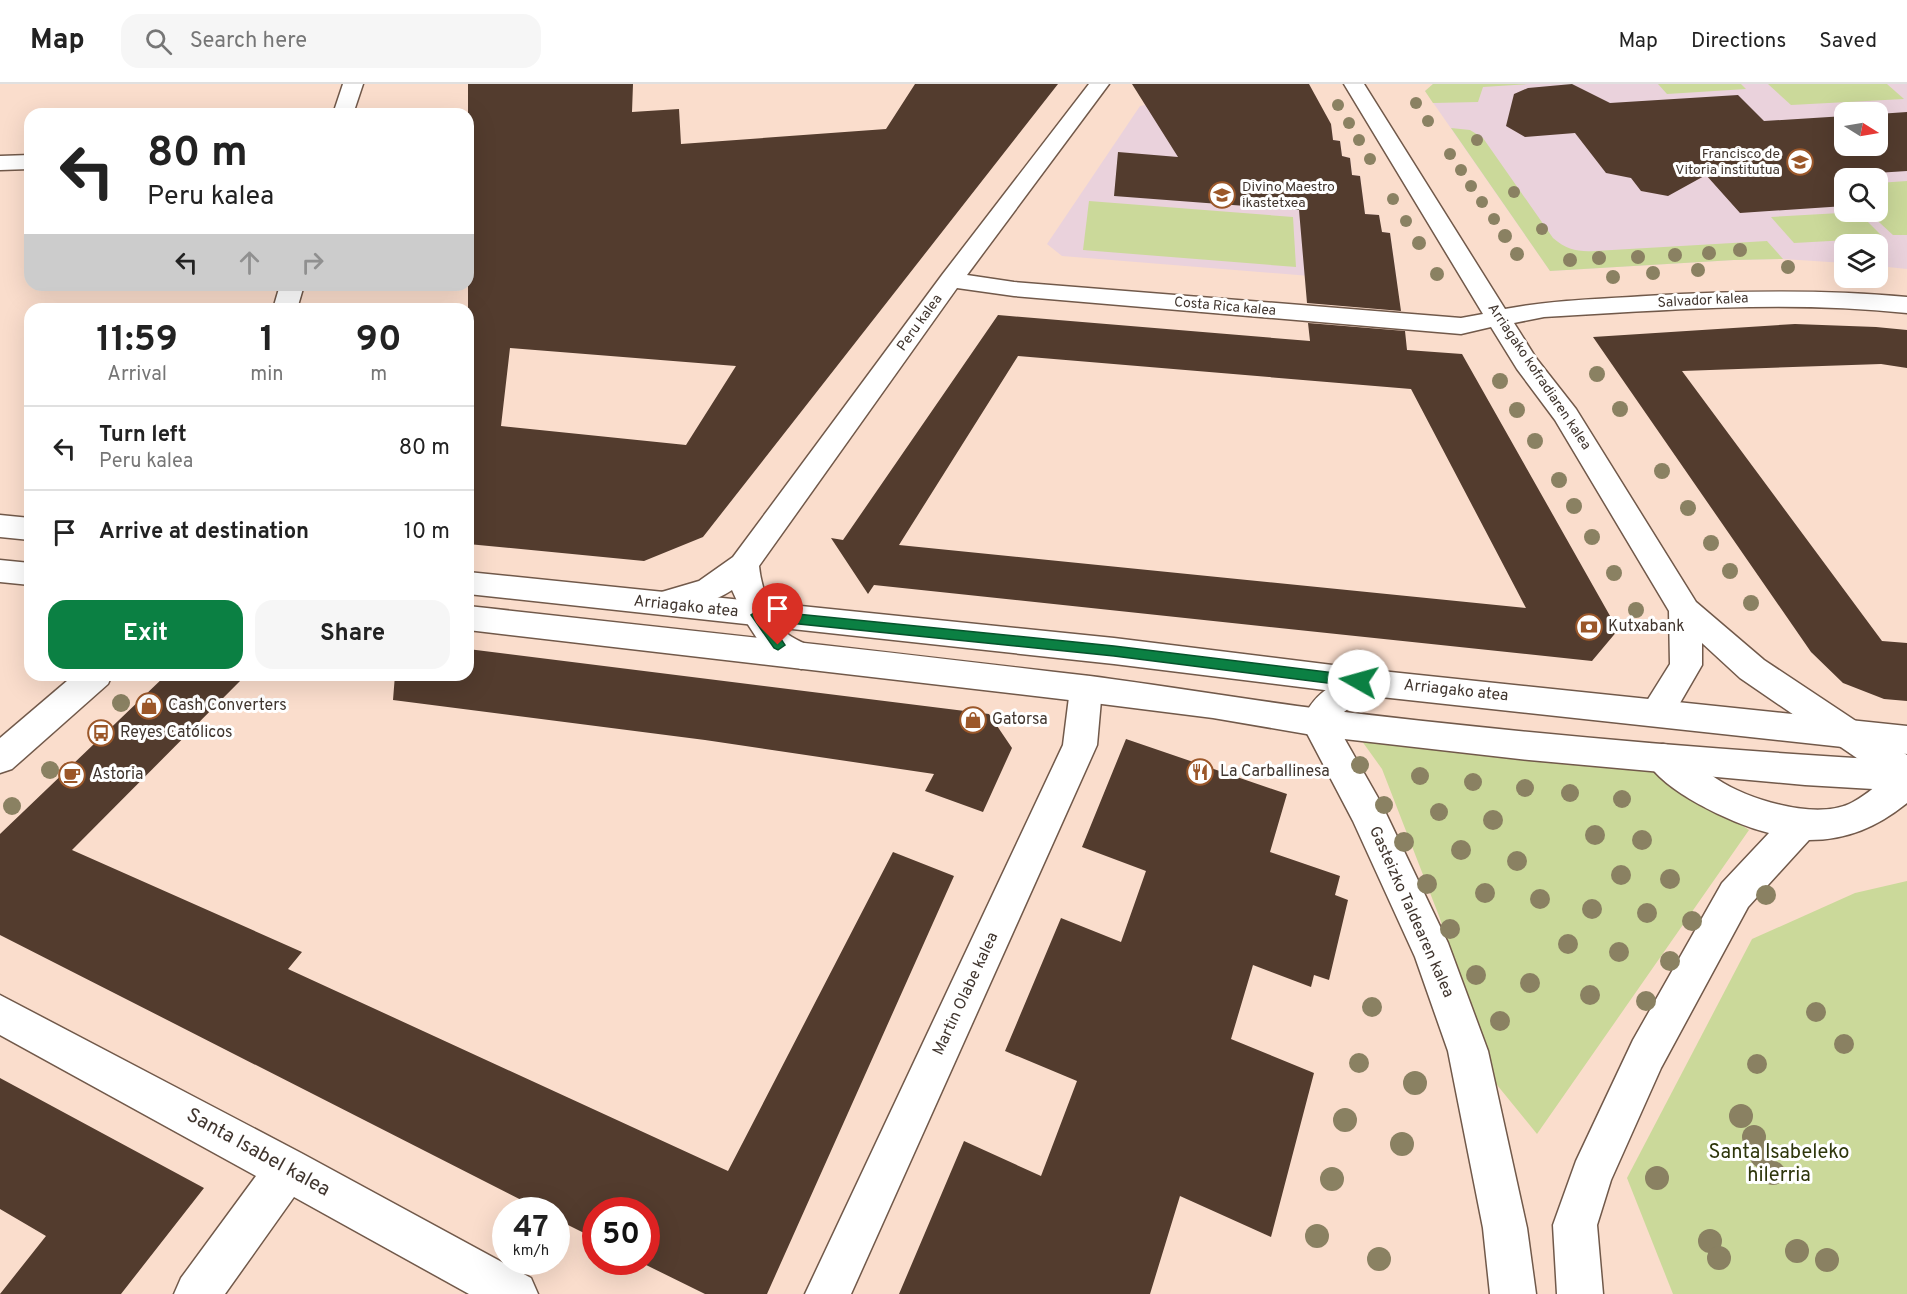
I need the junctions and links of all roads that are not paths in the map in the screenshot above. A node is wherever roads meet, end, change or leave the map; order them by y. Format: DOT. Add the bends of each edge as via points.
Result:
graph roads {
  1 [pos="353,84"];
  2 [pos="1099,84"];
  3 [pos="1354,84"];
  4 [pos="345,108"];
  5 [pos="24,162"];
  6 [pos="0,163"];
  7 [pos="951,280"];
  8 [pos="1907,305"];
  9 [pos="1499,319"];
  10 [pos="0,526"];
  11 [pos="24,528"];
  12 [pos="744,565"];
  13 [pos="0,571"];
  14 [pos="24,573"];
  15 [pos="474,584"];
  16 [pos="659,604"];
  17 [pos="1685,610"];
  18 [pos="758,615"];
  19 [pos="474,619"];
  20 [pos="801,656"];
  21 [pos="89,681"];
  22 [pos="1381,684"];
  23 [pos="1086,689"];
  24 [pos="1657,712"];
  25 [pos="1318,722"];
  26 [pos="1843,732"];
  27 [pos="1907,740"];
  28 [pos="1662,758"];
  29 [pos="0,759"];
  30 [pos="1907,775"];
  31 [pos="1907,782"];
  32 [pos="1800,824"];
  33 [pos="0,1014"];
  34 [pos="288,1169"];
  35 [pos="197,1294"];
  36 [pos="515,1294"];
  37 [pos="828,1294"];
  38 [pos="1513,1294"];
  39 [pos="1580,1294"];
  1 -- 4 [label="street"];
  2 -- 7 [label="street, Peru kalea"];
  3 -- 9 [label="street, Arriagako kofradiaren kalea"];
  5 -- 6 [label="street"];
  7 -- 9 [label="street, Costa Rica kalea" via="1014,289 1419,324 1461,326"];
  7 -- 12 [label="street, Peru kalea"];
  8 -- 9 [label="street, Salvador kalea" via="1759,299 1544,309"];
  9 -- 17 [label="street, Arriagako kofradiaren kalea" via="1526,363 1566,415"];
  10 -- 11 [label="street"];
  12 -- 16 [label="street, Peru kalea" via="709,590"];
  12 -- 18 [label="street" via="746,587"];
  13 -- 14 [label="street"];
  15 -- 16 [label="street, Arriagako atea"];
  16 -- 18 [label="street, Arriagako atea"];
  17 -- 24 [label="street" via="1686,665"];
  17 -- 26 [label="street, Arriagako kofradiaren kalea" via="1752,669"];
  18 -- 20 [label="street" via="778,645"];
  18 -- 22 [label="street, Arriagako atea" via="1114,651"];
  19 -- 20 [label="street"];
  20 -- 23 [label="street"];
  21 -- 29 [label="street"];
  22 -- 24 [label="street, Arriagako atea"];
  22 -- 25 [label="street" via="1341,696 1322,709"];
  23 -- 25 [label="street"];
  23 -- 37 [label="street, Martin Olabe kalea" via="1080,745"];
  24 -- 26 [label="street, Arriagako atea"];
  25 -- 28 [label="street"];
  25 -- 38 [label="street, Gasteizko Taldearen kalea" via="1368,814 1434,956 1468,1051 1505,1228"];
  26 -- 27 [label="street, Arriagako atea"];
  26 -- 30 [label="street, Arriagako kofradiaren kalea"];
  28 -- 30 [label="street" via="1805,771"];
  28 -- 32 [label="street" via="1709,792 1754,813"];
  31 -- 32 [label="street" via="1861,815 1828,825"];
  32 -- 39 [label="street" via="1735,895 1647,1054 1591,1176 1575,1225"];
  33 -- 34 [label="street, Santa Isabel kalea"];
  34 -- 35 [label="street"];
  34 -- 36 [label="street, Santa Isabel kalea"];
}
